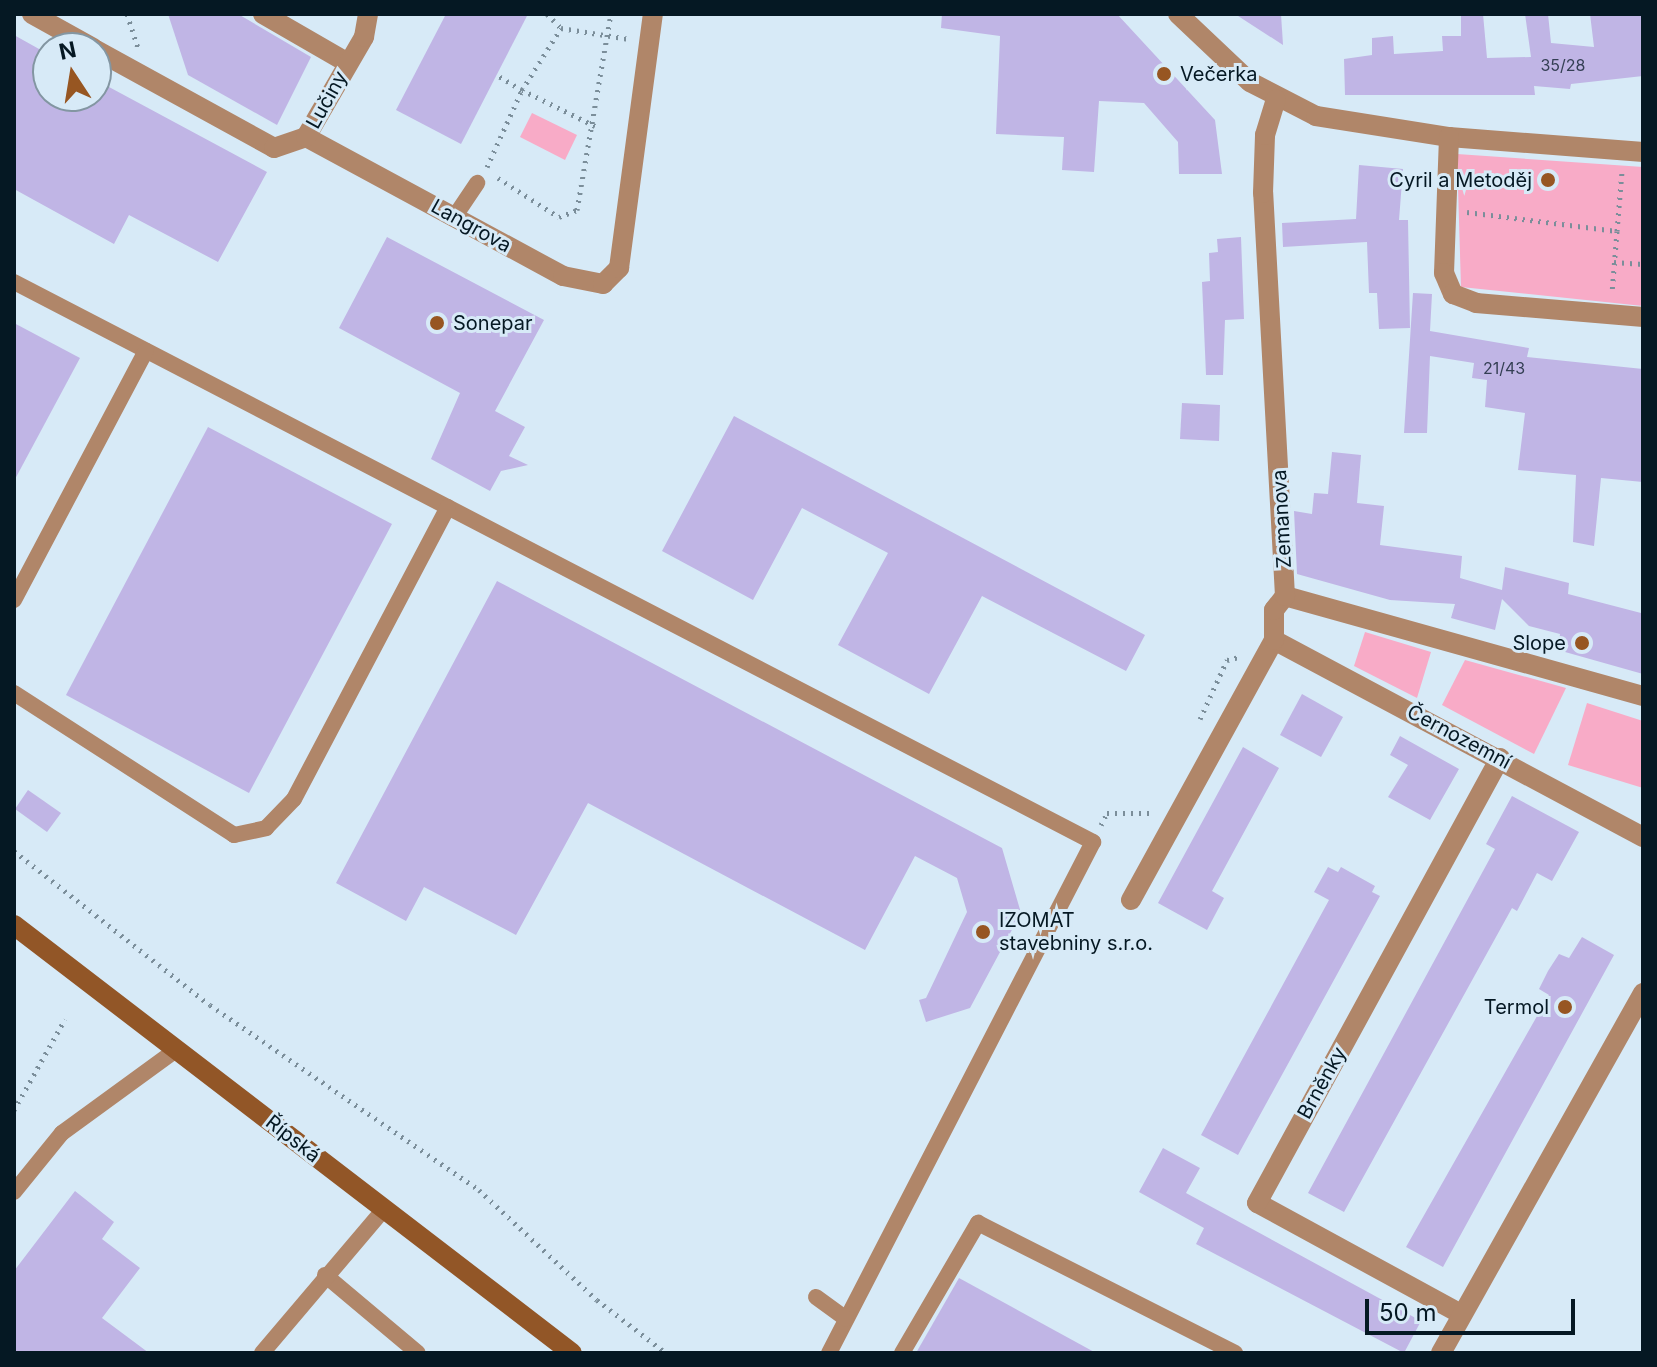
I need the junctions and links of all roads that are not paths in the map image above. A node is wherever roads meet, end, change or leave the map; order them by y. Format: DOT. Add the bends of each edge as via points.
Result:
graph roads {
  1 [pos="32,14"];
  2 [pos="263,14"];
  3 [pos="368,14"];
  4 [pos="653,14"];
  5 [pos="1178,14"];
  6 [pos="64,32"];
  7 [pos="112,59"];
  8 [pos="348,63"];
  9 [pos="1276,100"];
  10 [pos="306,137"];
  11 [pos="1449,137"];
  12 [pos="1634,151"];
  13 [pos="477,183"];
  14 [pos="455,216"];
  15 [pos="14,282"];
  16 [pos="1643,317"];
  17 [pos="146,351"];
  18 [pos="448,507"];
  19 [pos="1285,596"];
  20 [pos="14,600"];
  21 [pos="1269,646"];
  22 [pos="14,693"];
  23 [pos="1643,696"];
  24 [pos="1500,758"];
  25 [pos="1643,837"];
  26 [pos="1131,900"];
  27 [pos="14,925"];
  28 [pos="1643,993"];
  29 [pos="176,1050"];
  30 [pos="14,1192"];
  31 [pos="384,1209"];
  32 [pos="325,1275"];
  33 [pos="816,1297"];
  34 [pos="1461,1314"];
  35 [pos="846,1319"];
  36 [pos="262,1353"];
  37 [pos="418,1353"];
  38 [pos="572,1353"];
  39 [pos="829,1353"];
  40 [pos="902,1353"];
  41 [pos="1235,1353"];
  42 [pos="1441,1353"];
  1 -- 6 [label="street"];
  2 -- 8 [label="street, Lučiny"];
  3 -- 8 [label="street, Lučiny"];
  4 -- 14 [label="street, Langrova" via="619,268 603,284 563,276"];
  5 -- 9 [label="street"];
  7 -- 10 [label="street" via="274,148"];
  8 -- 10 [label="street, Lučiny"];
  9 -- 11 [label="street" via="1347,124"];
  9 -- 19 [label="street, Zemanova" via="1263,151 1263,193"];
  10 -- 14 [label="street, Langrova"];
  11 -- 12 [label="street"];
  11 -- 16 [label="street" via="1444,273 1453,294 1476,303"];
  13 -- 14 [label="lane"];
  15 -- 17 [label="lane"];
  17 -- 18 [label="lane"];
  17 -- 20 [label="lane"];
  18 -- 22 [label="lane" via="294,799 266,828 234,835"];
  18 -- 35 [label="lane" via="1093,842"];
  19 -- 21 [label="street, Zemanova" via="1274,610"];
  19 -- 23 [label="street"];
  21 -- 24 [label="street, Černozemní"];
  21 -- 26 [label="street, Zemanova"];
  24 -- 25 [label="street, Černozemní"];
  24 -- 34 [label="street, Brněnky" via="1257,1203"];
  27 -- 29 [label="street, Řípská"];
  28 -- 34 [label="street"];
  29 -- 30 [label="lane" via="62,1133"];
  29 -- 31 [label="street, Řípská"];
  31 -- 32 [label="lane"];
  31 -- 38 [label="street, Řípská"];
  32 -- 36 [label="lane"];
  32 -- 37 [label="lane"];
  33 -- 35 [label="lane"];
  34 -- 42 [label="street"];
  35 -- 39 [label="lane"];
  40 -- 41 [label="lane" via="978,1223"];
}
